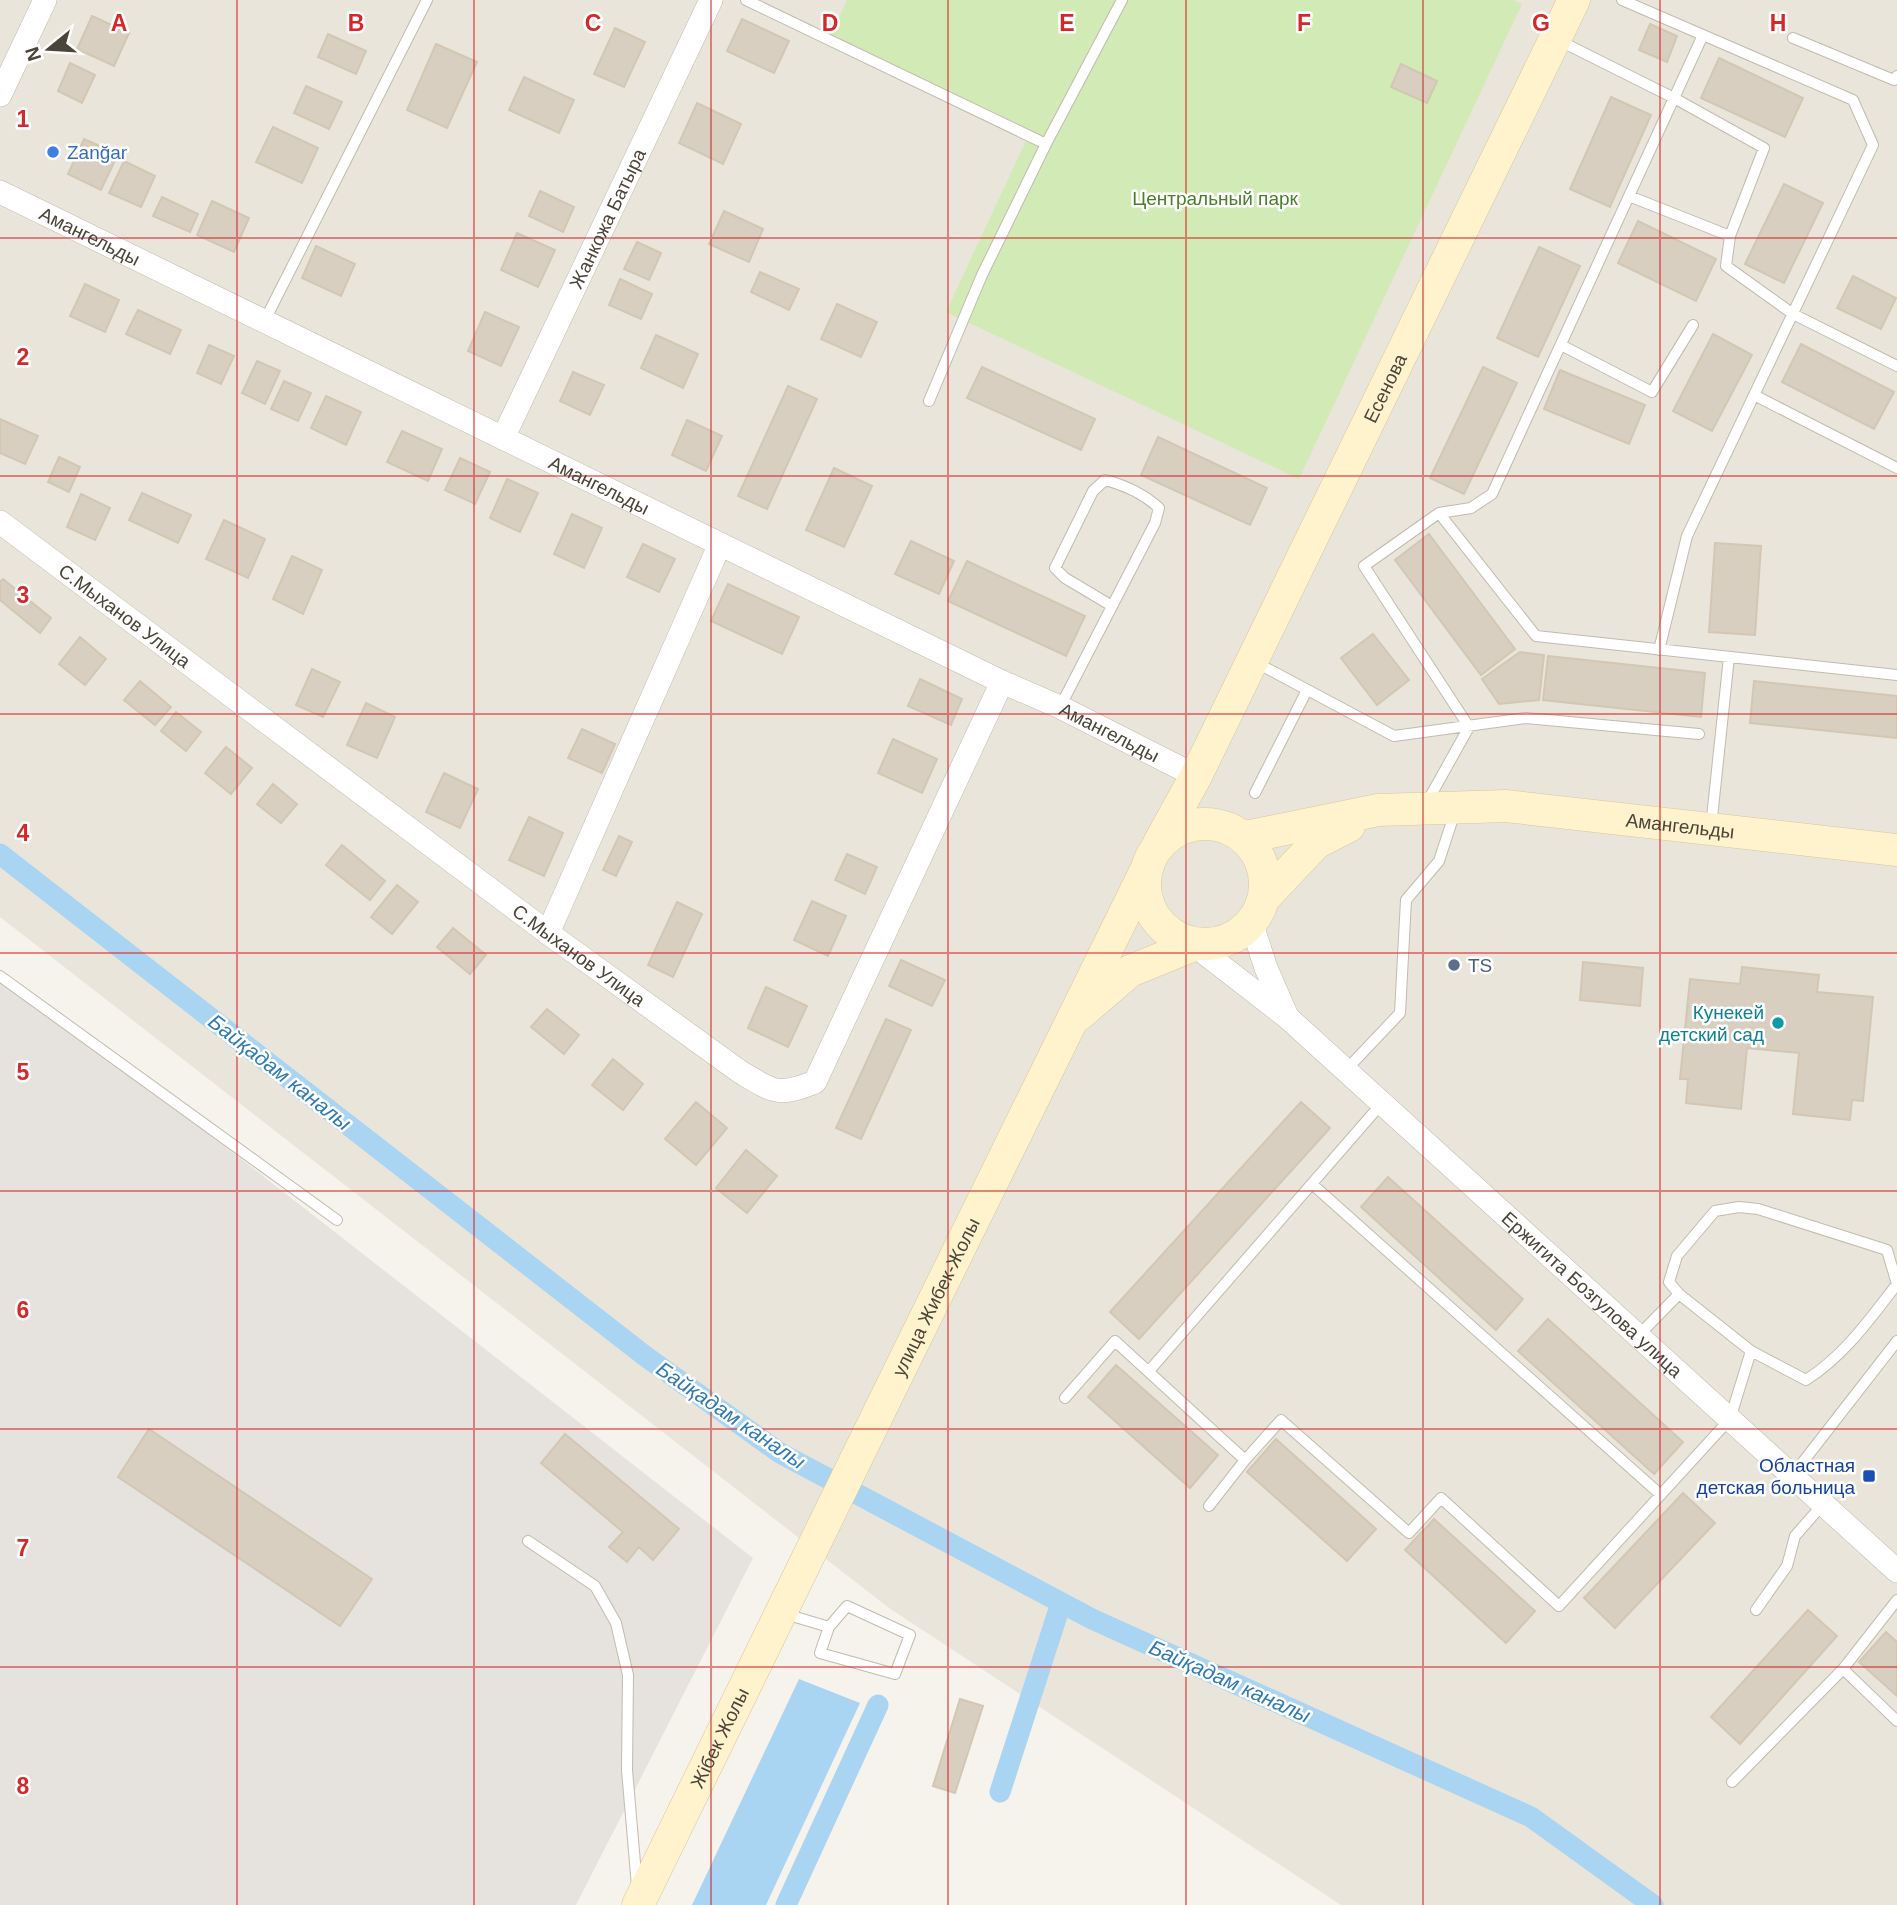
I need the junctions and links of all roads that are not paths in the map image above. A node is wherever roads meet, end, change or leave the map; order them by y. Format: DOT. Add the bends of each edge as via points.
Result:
graph roads {
  1 [pos="45,0"];
  2 [pos="427,0"];
  3 [pos="711,0"];
  4 [pos="747,0"];
  5 [pos="1122,0"];
  6 [pos="1574,0"];
  7 [pos="1622,0"];
  8 [pos="1654,0"];
  9 [pos="1648,11"];
  10 [pos="1703,35"];
  11 [pos="1556,38"];
  12 [pos="1793,38"];
  13 [pos="1897,76"];
  14 [pos="0,95"];
  15 [pos="1674,98"];
  16 [pos="1046,144"];
  17 [pos="0,192"];
  18 [pos="1629,195"];
  19 [pos="1730,236"];
  20 [pos="1793,314"];
  21 [pos="265,320"];
  22 [pos="1693,325"];
  23 [pos="1561,345"];
  24 [pos="1897,366"];
  25 [pos="1754,395"];
  26 [pos="929,401"];
  27 [pos="503,438"];
  28 [pos="1897,468"];
  29 [pos="1439,513"];
  30 [pos="0,522"];
  31 [pos="719,544"];
  32 [pos="1112,606"];
  33 [pos="1659,650"];
  34 [pos="1730,657"];
  35 [pos="1252,661"];
  36 [pos="1897,675"];
  37 [pos="1002,682"];
  38 [pos="1307,690"];
  39 [pos="1060,707"];
  40 [pos="1469,727"];
  41 [pos="1699,734"];
  42 [pos="1196,776"];
  43 [pos="1255,793"];
  44 [pos="1456,808"];
  45 [pos="1423,809"];
  46 [pos="1378,810"];
  47 [pos="1217,823"];
  48 [pos="1711,829"];
  49 [pos="1246,837"];
  50 [pos="1158,843"];
  51 [pos="1897,850"];
  52 [pos="1145,872"];
  53 [pos="1266,896"];
  54 [pos="1252,925"];
  55 [pos="548,933"];
  56 [pos="1194,945"];
  57 [pos="0,976"];
  58 [pos="1287,1017"];
  59 [pos="1071,1022"];
  60 [pos="1346,1070"];
  61 [pos="1382,1103"];
  62 [pos="1312,1184"];
  63 [pos="337,1220"];
  64 [pos="1679,1294"];
  65 [pos="1638,1336"];
  66 [pos="1897,1341"];
  67 [pos="1751,1351"];
  68 [pos="1149,1371"];
  69 [pos="1065,1398"];
  70 [pos="1730,1419"];
  71 [pos="1245,1460"];
  72 [pos="1792,1476"];
  73 [pos="1661,1494"];
  74 [pos="1822,1504"];
  75 [pos="1209,1506"];
  76 [pos="528,1541"];
  77 [pos="800,1570"];
  78 [pos="1897,1571"];
  79 [pos="1897,1600"];
  80 [pos="1756,1609"];
  81 [pos="779,1612"];
  82 [pos="829,1627"];
  83 [pos="1843,1670"];
  84 [pos="1897,1721"];
  85 [pos="1732,1782"];
  86 [pos="638,1904"];
  1 -- 14 [label="street"];
  2 -- 21 [label="lane"];
  3 -- 27 [label="street, Жанкожа Батыра"];
  4 -- 16 [label="lane"];
  5 -- 16 [label="lane"];
  6 -- 11 [label="main road, Есенова"];
  7 -- 9 [label="lane"];
  8 -- 9 [label="lane"];
  9 -- 10 [label="lane"];
  10 -- 15 [label="lane"];
  10 -- 20 [label="lane" via="1853,100 1873,145"];
  11 -- 15 [label="lane"];
  11 -- 35 [label="main road, Есенова"];
  12 -- 13 [label="lane" via="1895,80"];
  15 -- 18 [label="lane"];
  15 -- 19 [label="lane" via="1764,148"];
  16 -- 26 [label="lane" via="982,275"];
  17 -- 21 [label="street, Амангельды"];
  18 -- 19 [label="lane"];
  18 -- 23 [label="lane"];
  19 -- 20 [label="lane" via="1726,266"];
  20 -- 24 [label="lane"];
  20 -- 25 [label="lane"];
  21 -- 27 [label="street, Амангельды"];
  22 -- 23 [label="lane" via="1652,392"];
  23 -- 29 [label="lane" via="1492,494 1471,508"];
  25 -- 28 [label="lane"];
  25 -- 33 [label="lane" via="1687,536"];
  27 -- 31 [label="street, Амангельды"];
  29 -- 33 [label="lane" via="1536,636"];
  29 -- 40 [label="lane" via="1364,566"];
  30 -- 55 [label="street, С.Мыханов Улица"];
  31 -- 37 [label="street, Амангельды"];
  31 -- 55 [label="street"];
  32 -- 32 [label="lane" via="1159,508 1105,480 1094,491 1055,568"];
  32 -- 39 [label="lane"];
  33 -- 34 [label="lane"];
  34 -- 36 [label="lane"];
  34 -- 48 [label="lane"];
  35 -- 38 [label="lane"];
  35 -- 42 [label="main road, Есенова"];
  37 -- 39 [label="street, Амангельды"];
  37 -- 55 [label="street, С.Мыханов Улица" via="815,1082 789,1092 771,1090"];
  38 -- 40 [label="lane" via="1394,736"];
  38 -- 43 [label="lane"];
  39 -- 42 [label="street, Амангельды"];
  40 -- 41 [label="lane" via="1526,718"];
  40 -- 45 [label="lane"];
  42 -- 47 [label="main road"];
  42 -- 50 [label="main road, Есенова"];
  44 -- 45 [label="main road, Амангельды"];
  44 -- 48 [label="main road, Амангельды" via="1506,806"];
  44 -- 60 [label="lane" via="1438,861 1406,900 1400,1013"];
  45 -- 46 [label="main road, Амангельды"];
  46 -- 49 [label="main road, Амангельды"];
  46 -- 53 [label="main road" via="1316,843"];
  47 -- 49 [label="main road"];
  47 -- 50 [label="main road" via="1185,825"];
  48 -- 51 [label="main road, Амангельды"];
  49 -- 53 [label="main road" via="1264,864"];
  50 -- 52 [label="main road"];
  52 -- 56 [label="main road" via="1147,904 1165,931"];
  52 -- 59 [label="main road, улица Жибек-Жолы"];
  53 -- 54 [label="main road"];
  54 -- 56 [label="main road" via="1226,943"];
  54 -- 58 [label="street"];
  56 -- 58 [label="street, Ержигита Бозгулова улица"];
  56 -- 59 [label="main road" via="1130,971"];
  57 -- 63 [label="lane"];
  58 -- 60 [label="street, Ержигита Бозгулова улица"];
  59 -- 77 [label="main road, улица Жибек-Жолы"];
  60 -- 61 [label="street, Ержигита Бозгулова улица"];
  61 -- 62 [label="lane"];
  61 -- 65 [label="street, Ержигита Бозгулова улица"];
  62 -- 68 [label="lane"];
  62 -- 73 [label="lane"];
  64 -- 65 [label="lane"];
  64 -- 67 [label="lane"];
  64 -- 67 [label="lane" via="1669,1282 1677,1256 1715,1211 1758,1209 1887,1250 1896,1284 1858,1335 1820,1372 1807,1380"];
  65 -- 70 [label="street, Ержигита Бозгулова улица"];
  66 -- 72 [label="lane"];
  67 -- 70 [label="lane"];
  68 -- 69 [label="lane" via="1115,1341"];
  68 -- 71 [label="lane"];
  70 -- 72 [label="street, Ержигита Бозгулова улица"];
  70 -- 73 [label="lane"];
  71 -- 73 [label="lane" via="1281,1420 1409,1533 1441,1498 1559,1606"];
  71 -- 75 [label="lane"];
  72 -- 74 [label="street, Ержигита Бозгулова улица"];
  74 -- 78 [label="street, Ержигита Бозгулова улица"];
  74 -- 80 [label="lane" via="1795,1536 1787,1566"];
  76 -- 86 [label="lane" via="595,1586 616,1623 628,1675 627,1770"];
  77 -- 81 [label="main road, Жібек Жолы"];
  79 -- 83 [label="lane"];
  81 -- 82 [label="lane"];
  81 -- 86 [label="main road, Жібек Жолы"];
  82 -- 82 [label="lane" via="820,1653 895,1674 910,1635 847,1606"];
  83 -- 84 [label="lane"];
  83 -- 85 [label="lane"];
}
